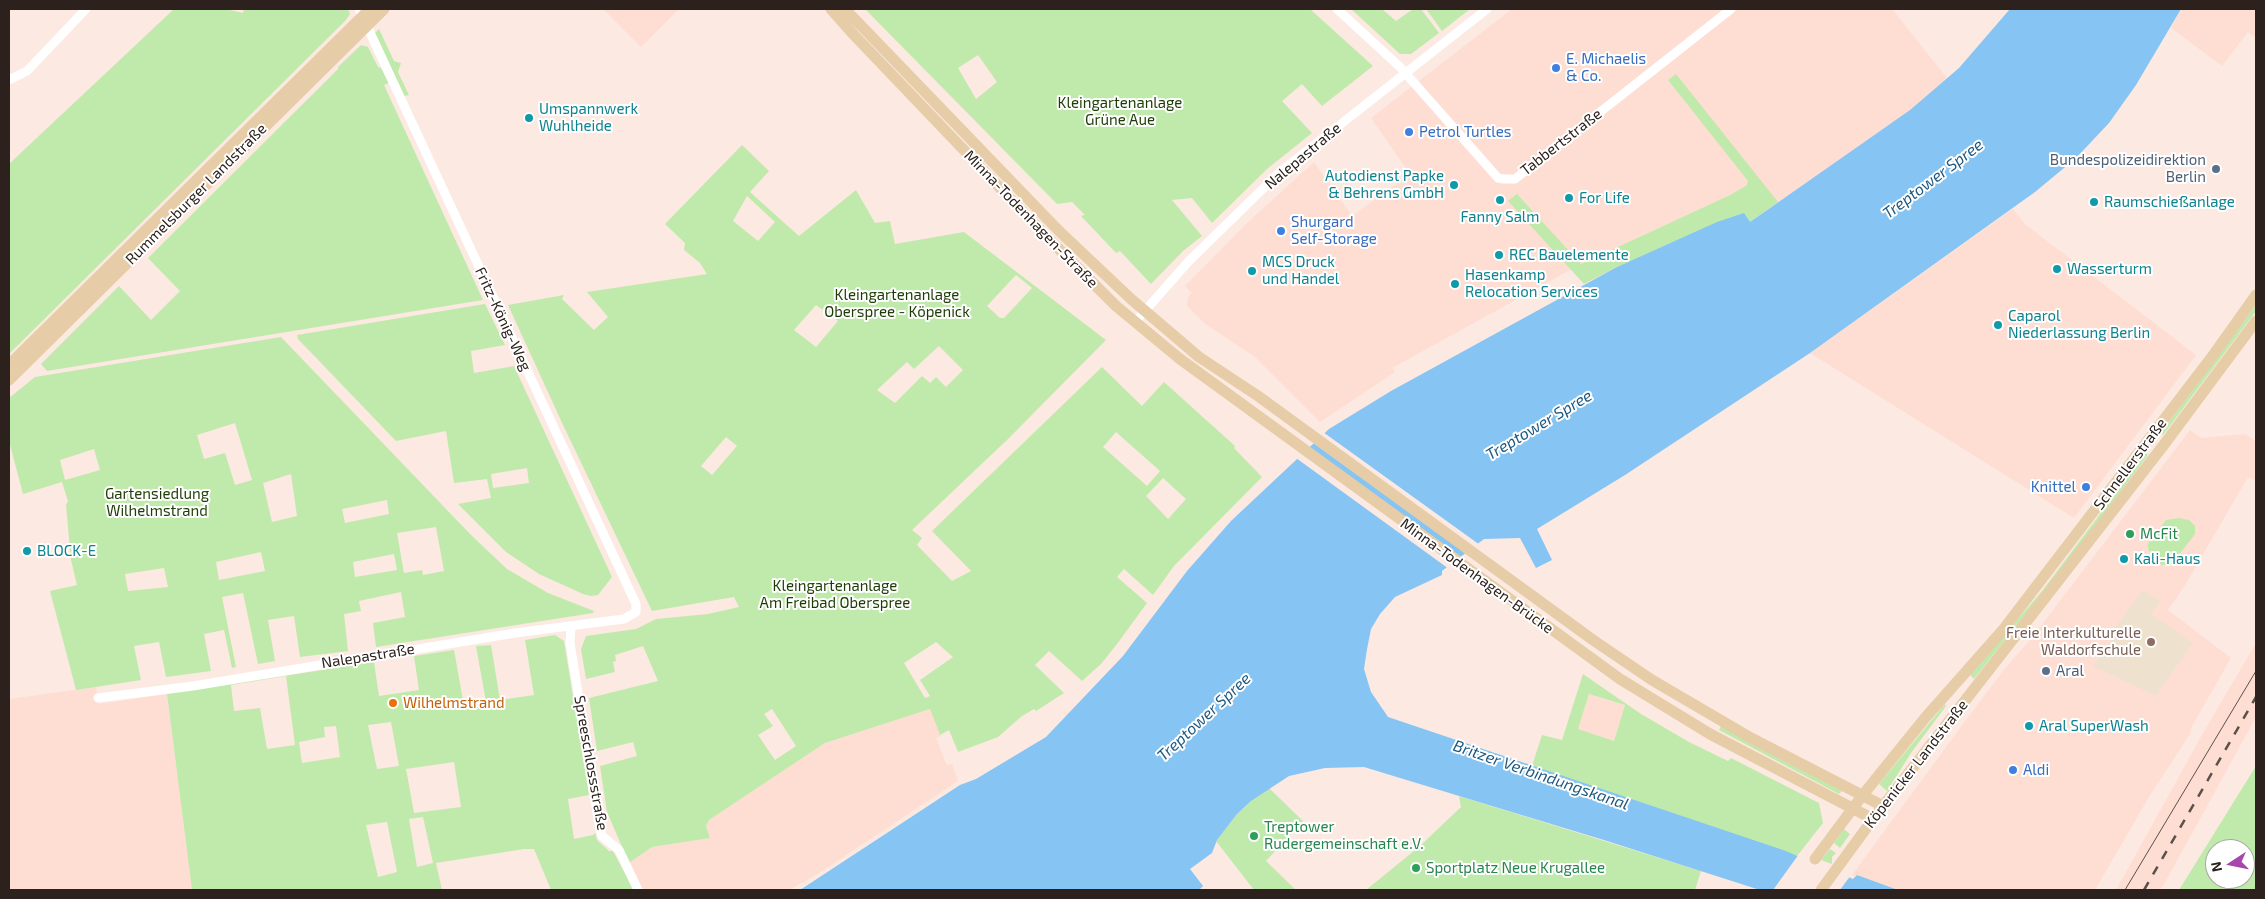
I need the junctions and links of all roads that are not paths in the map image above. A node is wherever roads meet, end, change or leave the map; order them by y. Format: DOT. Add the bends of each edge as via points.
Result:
graph roads {
  1 [pos="86,9"];
  2 [pos="384,9"];
  3 [pos="831,9"];
  4 [pos="845,9"];
  5 [pos="1337,9"];
  6 [pos="1487,9"];
  7 [pos="1731,9"];
  8 [pos="365,15"];
  9 [pos="1406,73"];
  10 [pos="9,80"];
  11 [pos="2256,295"];
  12 [pos="1145,312"];
  13 [pos="2256,321"];
  14 [pos="1135,322"];
  15 [pos="9,365"];
  16 [pos="9,380"];
  17 [pos="1258,396"];
  18 [pos="1249,410"];
  19 [pos="636,612"];
  20 [pos="571,626"];
  21 [pos="2002,631"];
  22 [pos="2013,641"];
  23 [pos="98,698"];
  24 [pos="1862,796"];
  25 [pos="1883,806"];
  26 [pos="1852,809"];
  27 [pos="1873,819"];
  28 [pos="1815,859"];
  29 [pos="638,890"];
  30 [pos="1821,890"];
  1 -- 10 [label="street" via="27,71"];
  2 -- 8 [label="main road, Rummelsburger Landstraße"];
  3 -- 14 [label="main road, Minna-Todenhagen-Straße" via="1048,238"];
  4 -- 12 [label="main road, Minna-Todenhagen-Straße" via="1059,231"];
  5 -- 9 [label="street, Tabbertstraße"];
  6 -- 9 [label="street, Nalepastraße"];
  7 -- 9 [label="street, Tabbertstraße" via="1516,178 1498,178"];
  8 -- 15 [label="main road, Rummelsburger Landstraße"];
  8 -- 16 [label="main road, Rummelsburger Landstraße"];
  8 -- 19 [label="street, Fritz-König-Weg" via="634,599"];
  9 -- 12 [label="street, Nalepastraße" via="1280,172 1189,261"];
  11 -- 21 [label="main road, Schnellerstraße"];
  12 -- 14 [label="street, Nalepastraße"];
  12 -- 17 [label="main road, Minna-Todenhagen-Straße" via="1209,364"];
  13 -- 22 [label="main road, Schnellerstraße"];
  14 -- 18 [label="main road, Minna-Todenhagen-Straße"];
  17 -- 24 [label="main road, Minna-Todenhagen-Brücke" via="1621,659 1719,720"];
  18 -- 26 [label="main road, Minna-Todenhagen-Brücke" via="1604,668 1710,734"];
  19 -- 20 [label="street, Nalepastraße" via="624,619"];
  20 -- 23 [label="street, Nalepastraße"];
  20 -- 29 [label="street, Spreeschlossstraße" via="572,652 602,836 619,850"];
  21 -- 24 [label="main road, Köpenicker Landstraße" via="1924,718"];
  22 -- 25 [label="main road, Köpenicker Landstraße"];
  24 -- 25 [label="main road"];
  24 -- 26 [label="main road, Köpenicker Landstraße"];
  25 -- 27 [label="main road, Köpenicker Landstraße"];
  26 -- 27 [label="main road"];
  26 -- 28 [label="main road, Köpenicker Landstraße"];
  27 -- 30 [label="main road, Köpenicker Landstraße"];
}
